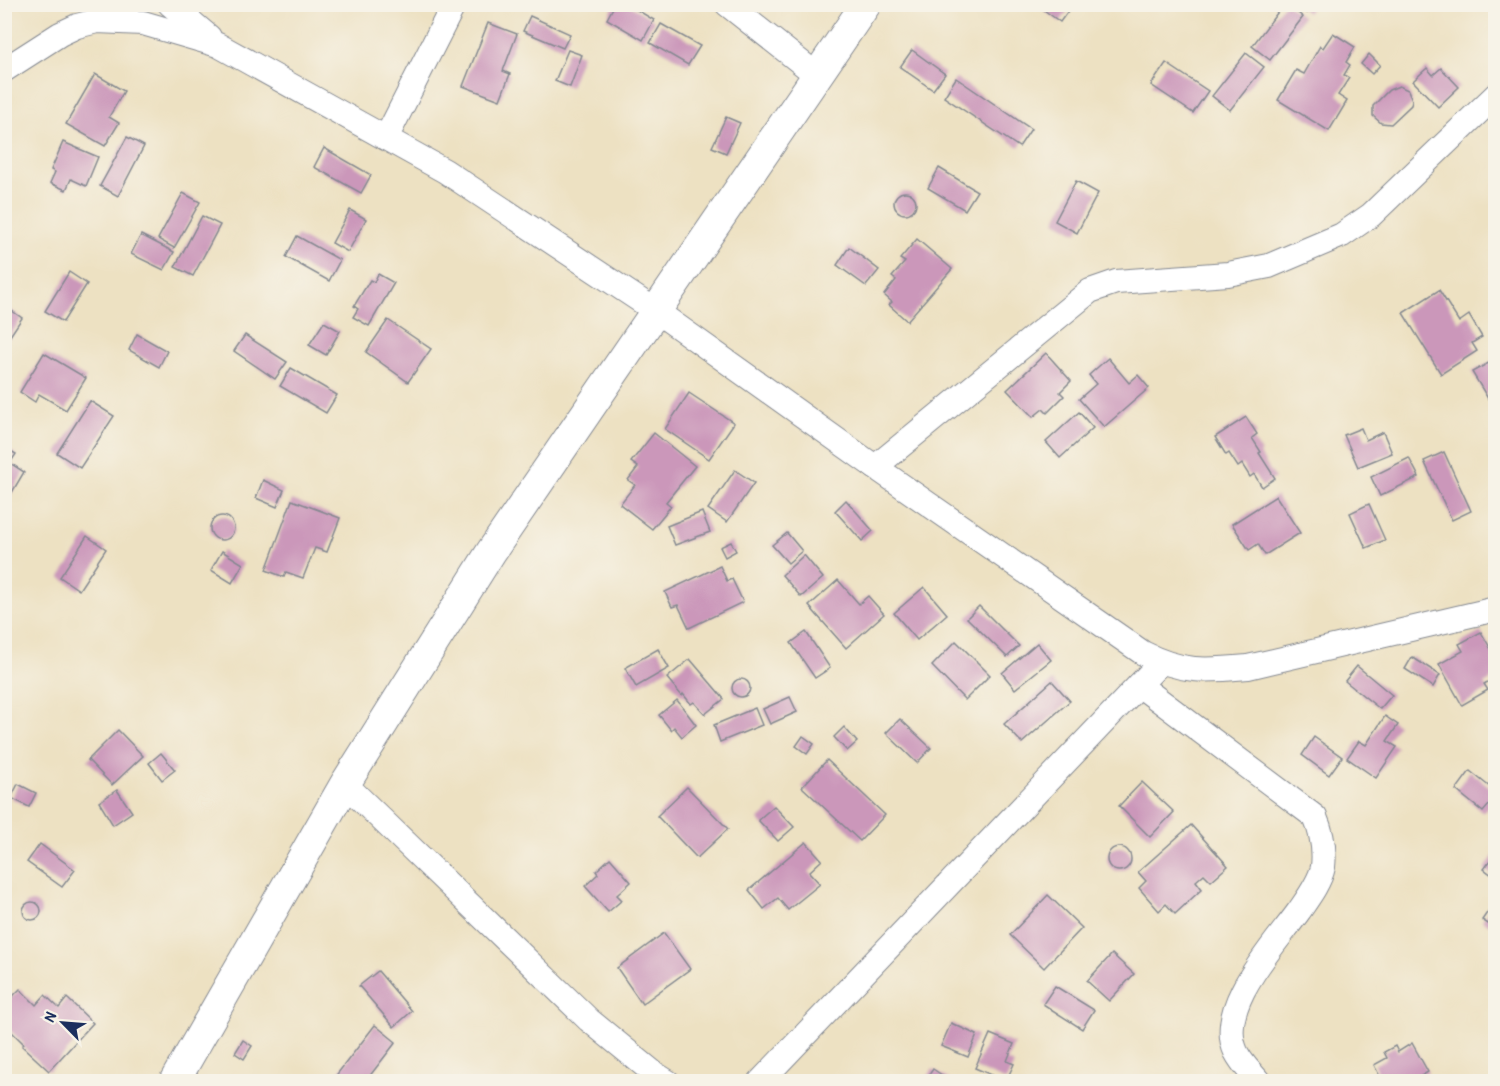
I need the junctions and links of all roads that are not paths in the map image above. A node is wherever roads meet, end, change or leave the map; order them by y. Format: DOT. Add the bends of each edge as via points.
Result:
graph roads {
  1 [pos="170,4"];
  2 [pos="454,4"];
  3 [pos="727,4"];
  4 [pos="866,4"];
  5 [pos="218,45"];
  6 [pos="4,70"];
  7 [pos="818,76"];
  8 [pos="1496,95"];
  9 [pos="386,138"];
  10 [pos="656,311"];
  11 [pos="875,467"];
  12 [pos="1496,609"];
  13 [pos="1161,662"];
  14 [pos="1139,685"];
  15 [pos="345,784"];
  16 [pos="174,1082"];
  17 [pos="668,1082"];
  18 [pos="760,1082"];
  19 [pos="1259,1082"];
  1 -- 5 [label="street"];
  2 -- 9 [label="street"];
  3 -- 7 [label="street"];
  4 -- 7 [label="street"];
  5 -- 6 [label="street" via="143,23 97,21 60,34"];
  5 -- 9 [label="street"];
  7 -- 10 [label="street"];
  8 -- 11 [label="street" via="1371,215 1342,235 1269,266 1228,274 1116,282 1090,291"];
  9 -- 10 [label="street" via="445,171"];
  10 -- 11 [label="street"];
  10 -- 15 [label="street" via="491,552"];
  11 -- 13 [label="street"];
  12 -- 13 [label="street" via="1248,667 1194,670"];
  13 -- 14 [label="street"];
  14 -- 18 [label="street"];
  14 -- 19 [label="street" via="1315,817 1322,833 1323,869 1310,895 1237,1001 1232,1021 1236,1051"];
  15 -- 16 [label="street"];
  15 -- 17 [label="street" via="589,1020"];
}
